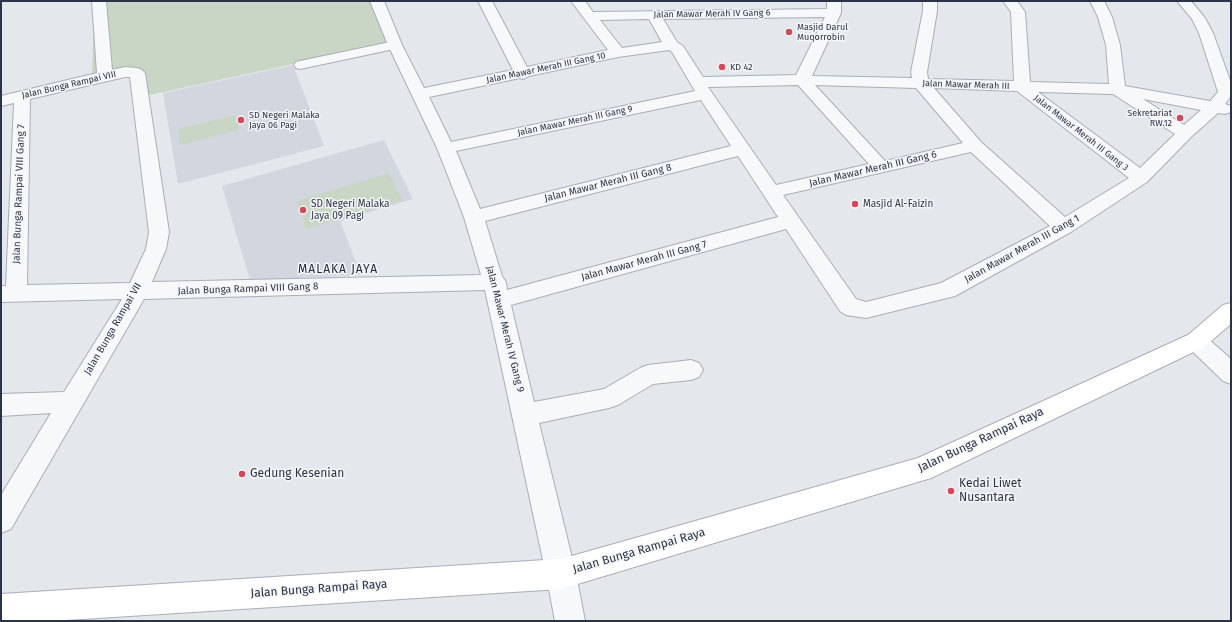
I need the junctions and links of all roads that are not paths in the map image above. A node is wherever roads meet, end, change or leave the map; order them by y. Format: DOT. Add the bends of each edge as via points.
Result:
graph roads {
  1 [pos="99,1"];
  2 [pos="376,1"];
  3 [pos="485,1"];
  4 [pos="578,1"];
  5 [pos="930,1"];
  6 [pos="1010,1"];
  7 [pos="1097,1"];
  8 [pos="1184,1"];
  9 [pos="834,7"];
  10 [pos="653,15"];
  11 [pos="590,16"];
  12 [pos="671,44"];
  13 [pos="395,45"];
  14 [pos="618,53"];
  15 [pos="300,65"];
  16 [pos="137,72"];
  17 [pos="523,74"];
  18 [pos="105,76"];
  19 [pos="802,80"];
  20 [pos="921,84"];
  21 [pos="1022,87"];
  22 [pos="701,88"];
  23 [pos="1117,88"];
  24 [pos="420,94"];
  25 [pos="22,95"];
  26 [pos="1,101"];
  27 [pos="1223,109"];
  28 [pos="1185,133"];
  29 [pos="975,146"];
  30 [pos="446,148"];
  31 [pos="742,149"];
  32 [pos="880,166"];
  33 [pos="1141,178"];
  34 [pos="771,192"];
  35 [pos="474,217"];
  36 [pos="790,221"];
  37 [pos="1064,227"];
  38 [pos="497,291"];
  39 [pos="137,292"];
  40 [pos="9,294"];
  41 [pos="1231,311"];
  42 [pos="1196,341"];
  43 [pos="691,370"];
  44 [pos="1231,374"];
  45 [pos="70,402"];
  46 [pos="1,405"];
  47 [pos="525,415"];
  48 [pos="1,520"];
  49 [pos="561,574"];
  50 [pos="1,609"];
  51 [pos="75,613"];
  52 [pos="570,621"];
  1 -- 18 [label="street"];
  2 -- 13 [label="street, Jalan Mawar Merah IV Gang 9"];
  3 -- 17 [label="street"];
  4 -- 11 [label="street"];
  5 -- 20 [label="street" via="919,72"];
  6 -- 21 [label="street" via="1018,12"];
  7 -- 23 [label="street" via="1105,17 1113,45"];
  8 -- 27 [label="street, Jalan Mawar Merah III Gang 1" via="1206,33 1226,92"];
  9 -- 10 [label="street, Jalan Mawar Merah IV Gang 6"];
  9 -- 19 [label="street"];
  10 -- 11 [label="street, Jalan Mawar Merah IV Gang 6"];
  10 -- 12 [label="street"];
  11 -- 14 [label="street"];
  12 -- 14 [label="street, Jalan Mawar Merah III Gang 10"];
  12 -- 22 [label="street" via="678,49"];
  13 -- 15 [label="lane"];
  13 -- 24 [label="street, Jalan Mawar Merah IV Gang 9"];
  14 -- 17 [label="street, Jalan Mawar Merah III Gang 10"];
  16 -- 18 [label="street, Jalan Bunga Rampai VIII"];
  16 -- 39 [label="street, Jalan Bunga Rampai VII" via="159,232 156,249"];
  17 -- 24 [label="street, Jalan Mawar Merah III Gang 10"];
  18 -- 25 [label="street, Jalan Bunga Rampai VIII"];
  19 -- 20 [label="street, Jalan Mawar Merah III"];
  19 -- 22 [label="street, Jalan Mawar Merah III"];
  19 -- 32 [label="street"];
  20 -- 21 [label="street, Jalan Mawar Merah III"];
  20 -- 29 [label="street"];
  21 -- 23 [label="street, Jalan Mawar Merah III"];
  21 -- 33 [label="street, Jalan Mawar Merah III Gang 3"];
  22 -- 30 [label="street, Jalan Mawar Merah III Gang 9"];
  22 -- 31 [label="street"];
  23 -- 27 [label="street, Jalan Mawar Merah III"];
  23 -- 28 [label="street"];
  24 -- 30 [label="street, Jalan Mawar Merah IV Gang 9"];
  25 -- 26 [label="street, Jalan Bunga Rampai VIII"];
  25 -- 40 [label="street, Jalan Bunga Rampai VIII Gang 7"];
  27 -- 28 [label="street, Jalan Mawar Merah III Gang 1"];
  28 -- 33 [label="street, Jalan Mawar Merah III Gang 1"];
  29 -- 32 [label="street, Jalan Mawar Merah III Gang 6"];
  29 -- 37 [label="street"];
  30 -- 35 [label="street, Jalan Mawar Merah IV Gang 9"];
  31 -- 34 [label="street"];
  31 -- 35 [label="street, Jalan Mawar Merah III Gang 8"];
  32 -- 34 [label="street, Jalan Mawar Merah III Gang 6"];
  33 -- 37 [label="street, Jalan Mawar Merah III Gang 1"];
  34 -- 36 [label="street"];
  35 -- 38 [label="street, Jalan Mawar Merah IV Gang 9"];
  36 -- 37 [label="street, Jalan Mawar Merah III Gang 1" via="848,305 854,309 866,310 947,290"];
  36 -- 38 [label="street, Jalan Mawar Merah III Gang 7"];
  38 -- 39 [label="street, Jalan Bunga Rampai VIII Gang 8"];
  38 -- 47 [label="street, Jalan Mawar Merah IV Gang 9"];
  39 -- 40 [label="street, Jalan Bunga Rampai VIII Gang 8"];
  39 -- 45 [label="street, Jalan Bunga Rampai VII"];
  41 -- 42 [label="street, Jalan Bunga Rampai Raya"];
  42 -- 44 [label="street"];
  42 -- 49 [label="street, Jalan Bunga Rampai Raya" via="922,469"];
  43 -- 47 [label="street" via="648,375 609,398"];
  45 -- 46 [label="street"];
  45 -- 48 [label="street, Jalan Bunga Rampai VII"];
  47 -- 49 [label="street, Jalan Mawar Merah IV Gang 9"];
  49 -- 51 [label="street, Jalan Bunga Rampai Raya"];
  49 -- 52 [label="street, Jalan Mawar Merah IV Gang 9"];
  50 -- 51 [label="street, Jalan Bunga Rampai Raya"];
}
